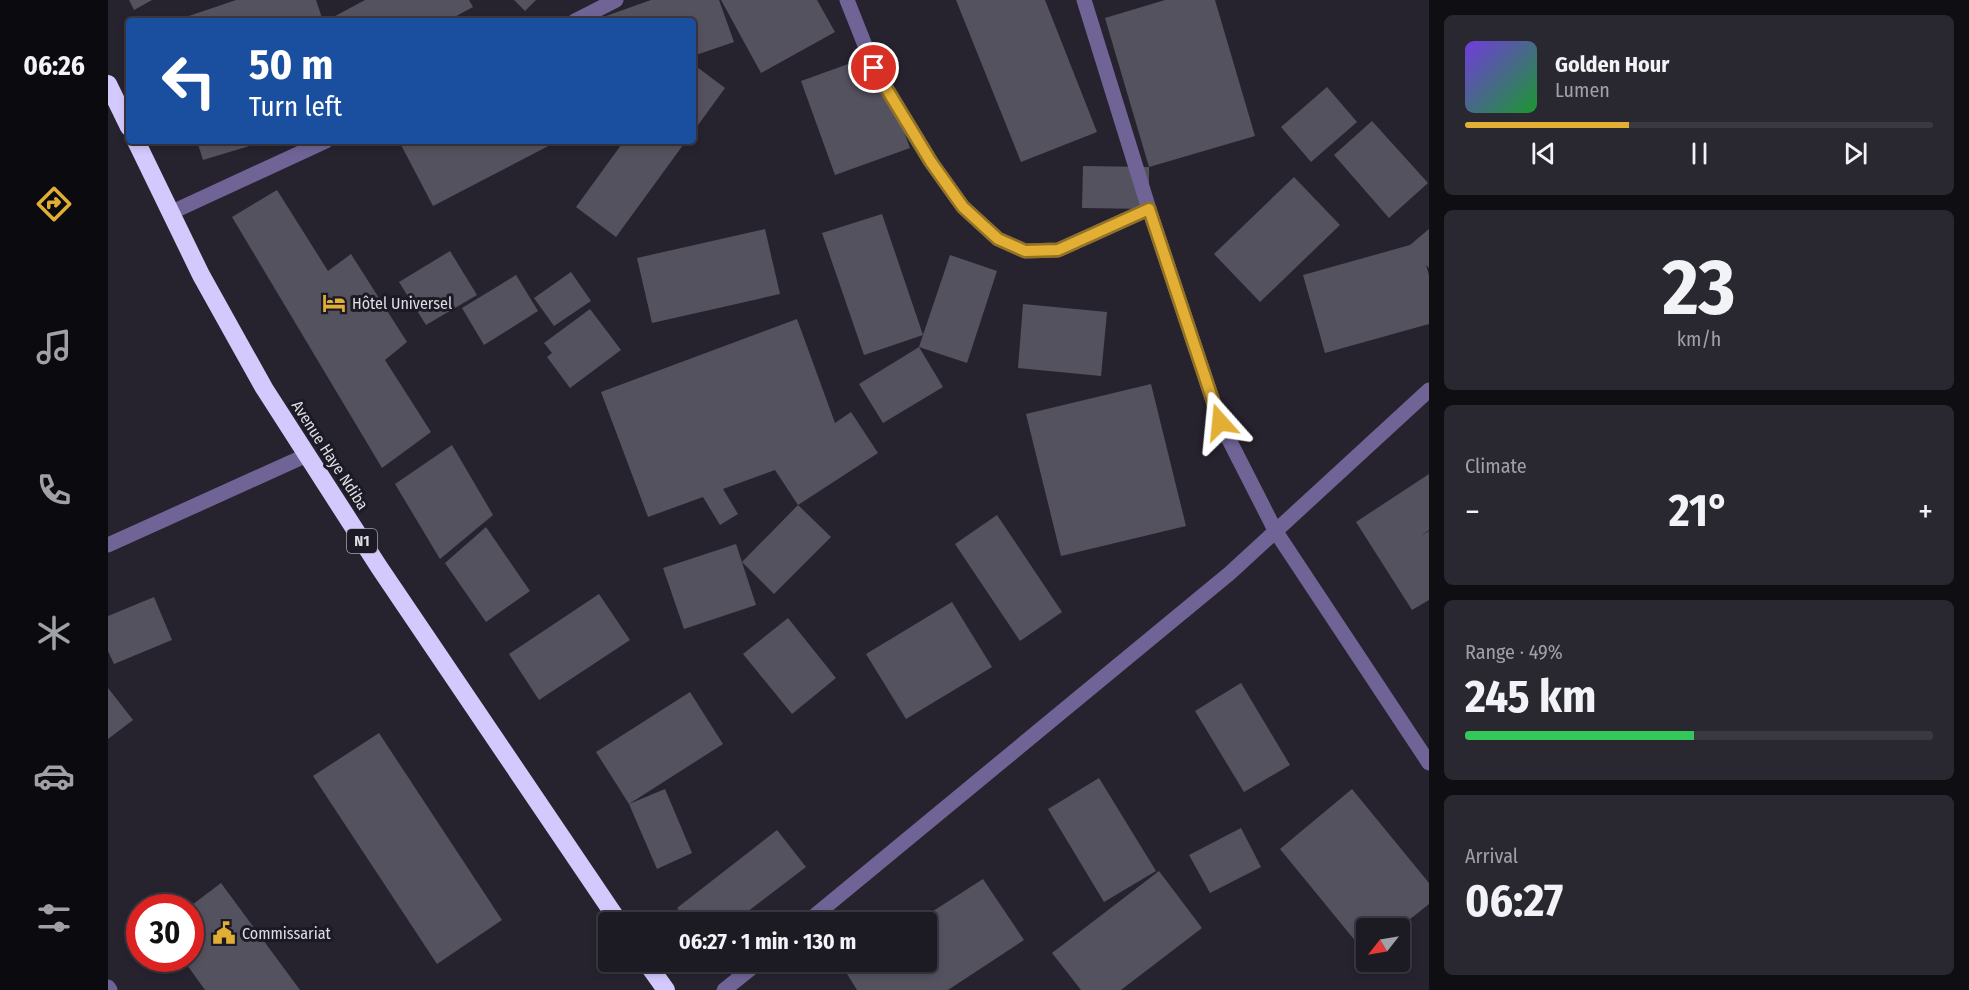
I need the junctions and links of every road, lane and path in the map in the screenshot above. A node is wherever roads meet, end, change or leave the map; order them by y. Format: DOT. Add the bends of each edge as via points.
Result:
graph roads {
  1 [pos="616,0"];
  2 [pos="847,0"];
  3 [pos="1084,0"];
  4 [pos="581,18"];
  5 [pos="108,84"];
  6 [pos="126,121"];
  7 [pos="137,144"];
  8 [pos="320,144"];
  9 [pos="1149,209"];
  10 [pos="170,213"];
  11 [pos="1429,390"];
  12 [pos="307,455"];
  13 [pos="1275,532"];
  14 [pos="108,545"];
  15 [pos="1429,763"];
  16 [pos="612,912"];
  17 [pos="819,912"];
  18 [pos="653,972"];
  19 [pos="746,972"];
  20 [pos="666,990"];
  21 [pos="724,990"];
  1 -- 4 [label="street"];
  2 -- 9 [label="street" via="874,68 931,162 963,207 998,239 1025,251 1058,250"];
  3 -- 9 [label="street"];
  5 -- 6 [label="highway"];
  7 -- 10 [label="highway, Avenue Haye Ndiba / N1"];
  8 -- 10 [label="street"];
  9 -- 13 [label="street" via="1220,422"];
  10 -- 12 [label="highway, Avenue Haye Ndiba / N1" via="264,388"];
  11 -- 13 [label="street"];
  12 -- 14 [label="street"];
  12 -- 16 [label="highway, Avenue Haye Ndiba / N1"];
  13 -- 15 [label="street"];
  13 -- 17 [label="street" via="1221,581"];
  18 -- 20 [label="highway"];
  19 -- 21 [label="street"];
}
